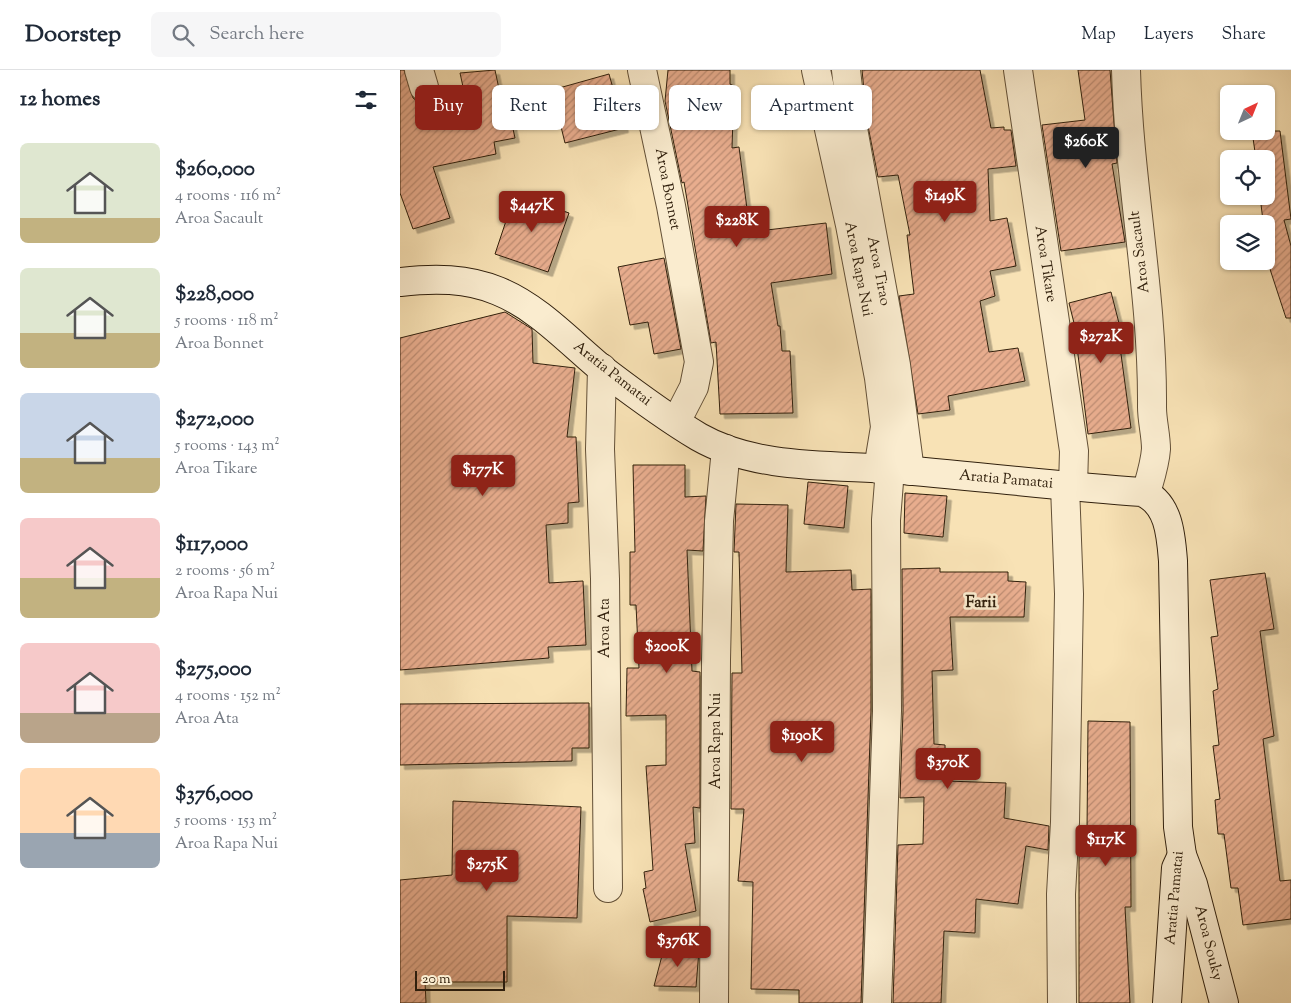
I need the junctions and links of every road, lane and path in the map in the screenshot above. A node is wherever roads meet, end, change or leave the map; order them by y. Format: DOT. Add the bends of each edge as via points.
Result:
graph roads {
  1 [pos="642,70"];
  2 [pos="816,70"];
  3 [pos="846,70"];
  4 [pos="1018,70"];
  5 [pos="1126,70"];
  6 [pos="400,282"];
  7 [pos="602,368"];
  8 [pos="676,422"];
  9 [pos="726,449"];
  10 [pos="893,470"];
  11 [pos="1069,486"];
  12 [pos="1146,493"];
  13 [pos="1182,855"];
  14 [pos="608,888"];
  15 [pos="714,1003"];
  16 [pos="877,1003"];
  17 [pos="1062,1003"];
  18 [pos="1167,1003"];
  19 [pos="1224,1003"];
  1 -- 8 [label="street, Aroa Bonnet" via="699,362 694,387"];
  2 -- 10 [label="street, Aroa Rapa Nui" via="850,225"];
  3 -- 10 [label="street, Aroa Tirao" via="852,123 896,365"];
  4 -- 11 [label="street, Aroa Tikare" via="1074,451"];
  5 -- 12 [label="street, Aroa Sacault" via="1133,192 1152,370 1156,449"];
  6 -- 7 [label="street, Aratia Pamatai" via="446,279 497,290 543,319"];
  7 -- 8 [label="street, Aratia Pamatai"];
  7 -- 14 [label="street, Aroa Ata" via="600,449 605,579"];
  8 -- 9 [label="street, Aratia Pamatai"];
  9 -- 10 [label="street, Aratia Pamatai" via="773,460"];
  9 -- 15 [label="street, Aroa Rapa Nui" via="719,521 716,641"];
  10 -- 11 [label="street, Aratia Pamatai"];
  10 -- 16 [label="street, Aroa Rapa Nui" via="886,520 887,711"];
  11 -- 12 [label="street, Aratia Pamatai"];
  11 -- 17 [label="street"];
  12 -- 13 [label="street, Aratia Pamatai" via="1163,510 1173,560 1176,807"];
  13 -- 18 [label="street, Aratia Pamatai" via="1176,868"];
  13 -- 19 [label="street, Aroa Souky" via="1193,884"];
}
